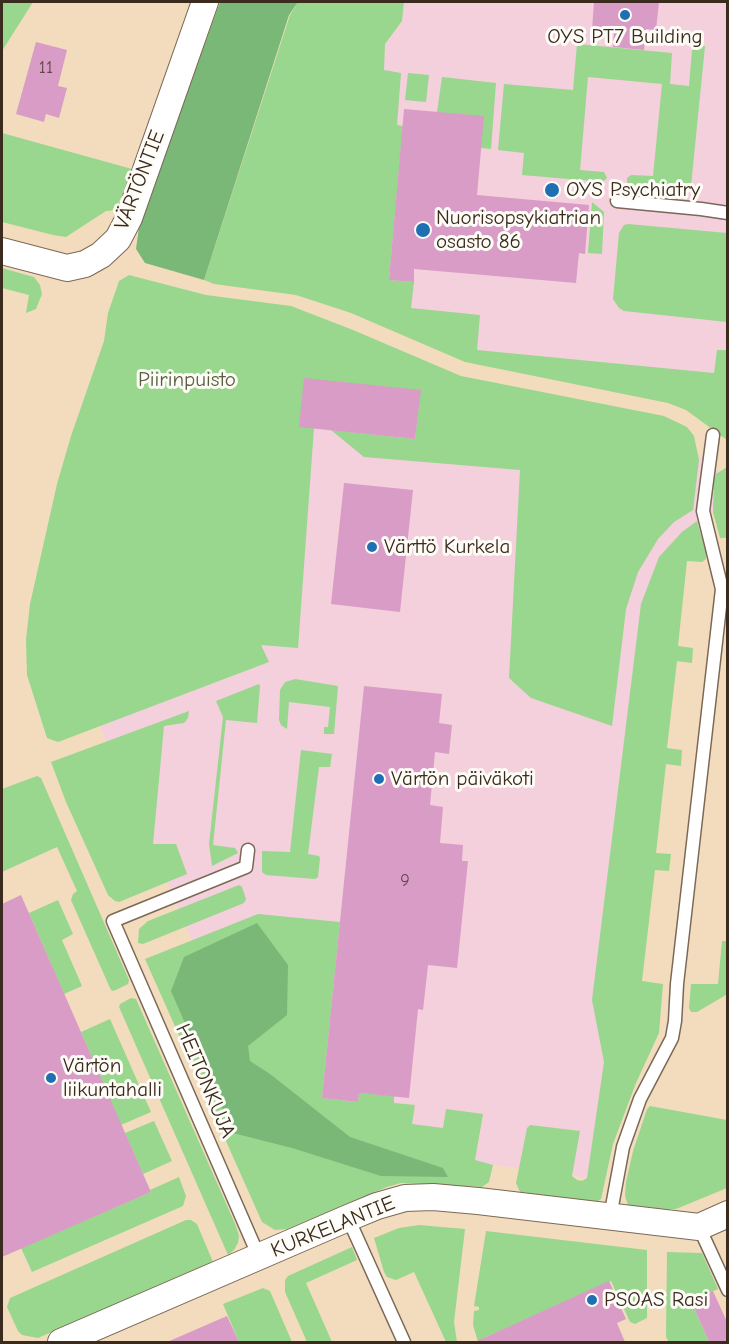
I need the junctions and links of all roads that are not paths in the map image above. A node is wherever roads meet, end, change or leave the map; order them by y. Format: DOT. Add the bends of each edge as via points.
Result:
graph roads {
  1 [pos="205,2"];
  2 [pos="617,201"];
  3 [pos="728,213"];
  4 [pos="2,251"];
  5 [pos="713,435"];
  6 [pos="248,850"];
  7 [pos="728,1214"];
  8 [pos="610,1217"];
  9 [pos="348,1218"];
  10 [pos="699,1227"];
  11 [pos="259,1257"];
  12 [pos="728,1290"];
  13 [pos="61,1342"];
  14 [pos="404,1342"];
  1 -- 4 [label="street, VÄRTÖNTIE" via="129,218 118,239 101,255 67,268"];
  2 -- 3 [label="lane"];
  5 -- 8 [label="lane" via="703,511 722,589 675,1021 672,1038 640,1099 623,1147"];
  6 -- 11 [label="lane, HEITONKUJA" via="246,867 113,921"];
  7 -- 10 [label="street"];
  8 -- 9 [label="street, KURKELANTIE" via="433,1197 405,1198"];
  8 -- 10 [label="street, KURKELANTIE"];
  9 -- 11 [label="street, KURKELANTIE"];
  9 -- 14 [label="lane"];
  10 -- 12 [label="lane"];
  11 -- 13 [label="street, KURKELANTIE"];
}
